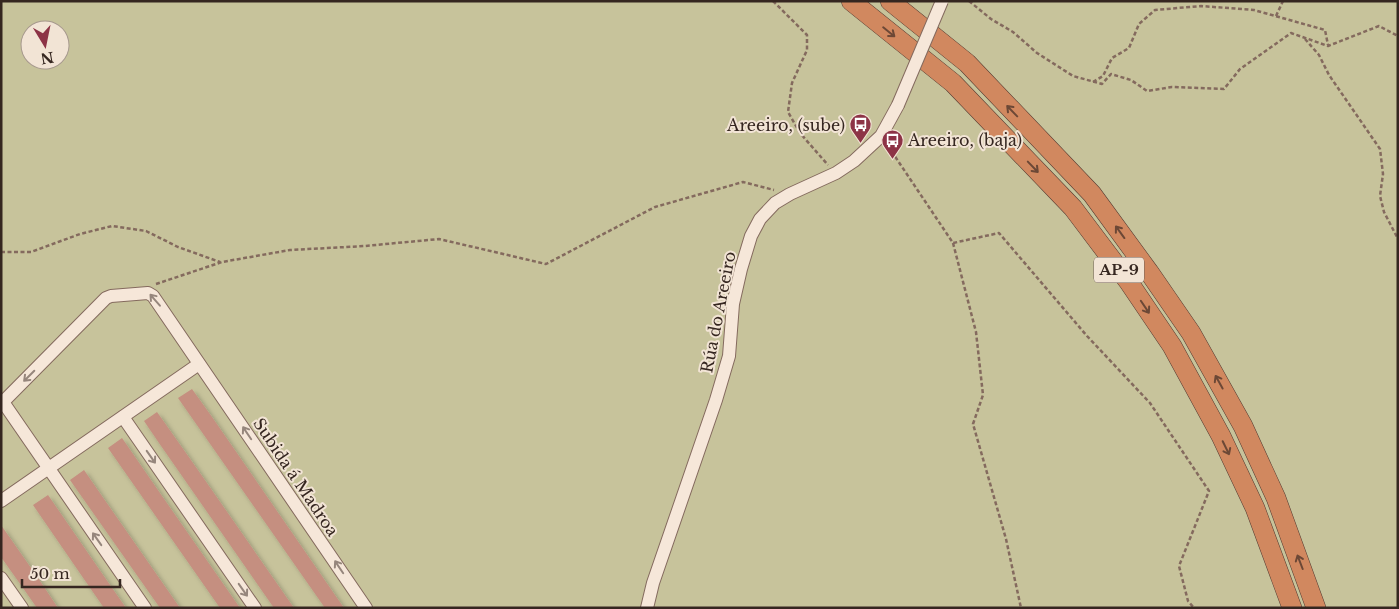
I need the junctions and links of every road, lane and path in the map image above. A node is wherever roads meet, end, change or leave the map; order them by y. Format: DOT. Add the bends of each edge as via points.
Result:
graph roads {
  1 [pos="772,1"];
  2 [pos="851,1"];
  3 [pos="890,1"];
  4 [pos="942,1"];
  5 [pos="969,1"];
  6 [pos="1283,1"];
  7 [pos="1276,16"];
  8 [pos="1398,36"];
  9 [pos="1304,38"];
  10 [pos="1328,46"];
  11 [pos="1093,82"];
  12 [pos="881,136"];
  13 [pos="836,173"];
  14 [pos="790,194"];
  15 [pos="1398,239"];
  16 [pos="953,243"];
  17 [pos="1,252"];
  18 [pos="222,262"];
  19 [pos="152,286"];
  20 [pos="199,364"];
  21 [pos="2,403"];
  22 [pos="123,417"];
  23 [pos="48,469"];
  24 [pos="1,501"];
  25 [pos="1,578"];
  26 [pos="22,608"];
  27 [pos="145,608"];
  28 [pos="255,608"];
  29 [pos="366,608"];
  30 [pos="647,608"];
  31 [pos="1021,608"];
  32 [pos="1194,608"];
  33 [pos="1292,608"];
  34 [pos="1316,608"];
  1 -- 13 [label="path" via="808,35 807,50 792,83 788,112 800,133"];
  2 -- 33 [label="highway, AP-9, one-way" via="953,82 1073,208 1128,281 1172,346 1221,436 1255,508"];
  34 -- 3 [label="highway, AP-9, one-way" via="1276,498 1243,426 1191,334 1150,272 1092,194 966,64"];
  4 -- 12 [label="street, Rúa do Areeiro, bridge" via="898,105"];
  5 -- 11 [label="path" via="1037,53 1073,76"];
  6 -- 7 [label="path"];
  7 -- 10 [label="path" via="1325,30"];
  7 -- 11 [label="path" via="1254,10 1201,6 1156,10 1139,24 1129,48 1112,58 1103,76"];
  8 -- 10 [label="path" via="1379,26"];
  9 -- 10 [label="path"];
  9 -- 11 [label="path" via="1291,33 1240,69 1224,89 1172,87 1147,91 1131,80 1111,74 1102,84"];
  9 -- 15 [label="path" via="1319,55 1380,149 1383,174 1380,196"];
  12 -- 13 [label="street, Rúa do Areeiro"];
  12 -- 16 [label="path"];
  13 -- 14 [label="street, Rúa do Areeiro"];
  14 -- 18 [label="path" via="743,182 655,207 546,264 439,239 290,250"];
  14 -- 30 [label="street, Rúa do Areeiro" via="775,203 751,236 733,304 729,356"];
  16 -- 31 [label="path" via="977,341 983,395 973,424 1006,539"];
  16 -- 32 [label="path" via="999,233 1087,336 1150,403 1209,491 1179,566 1188,601"];
  17 -- 18 [label="path" via="31,252 112,226 146,231 178,247"];
  18 -- 19 [label="path"];
  20 -- 21 [label="street, Subida á Madroa, one-way" via="153,296 148,293 111,296"];
  20 -- 22 [label="street"];
  29 -- 20 [label="street, Subida á Madroa, one-way"];
  21 -- 23 [label="street, Subida á Madroa"];
  22 -- 23 [label="street"];
  22 -- 28 [label="street, one-way"];
  23 -- 24 [label="street"];
  27 -- 23 [label="street, Subida á Madroa, one-way"];
  25 -- 26 [label="street"];
}
